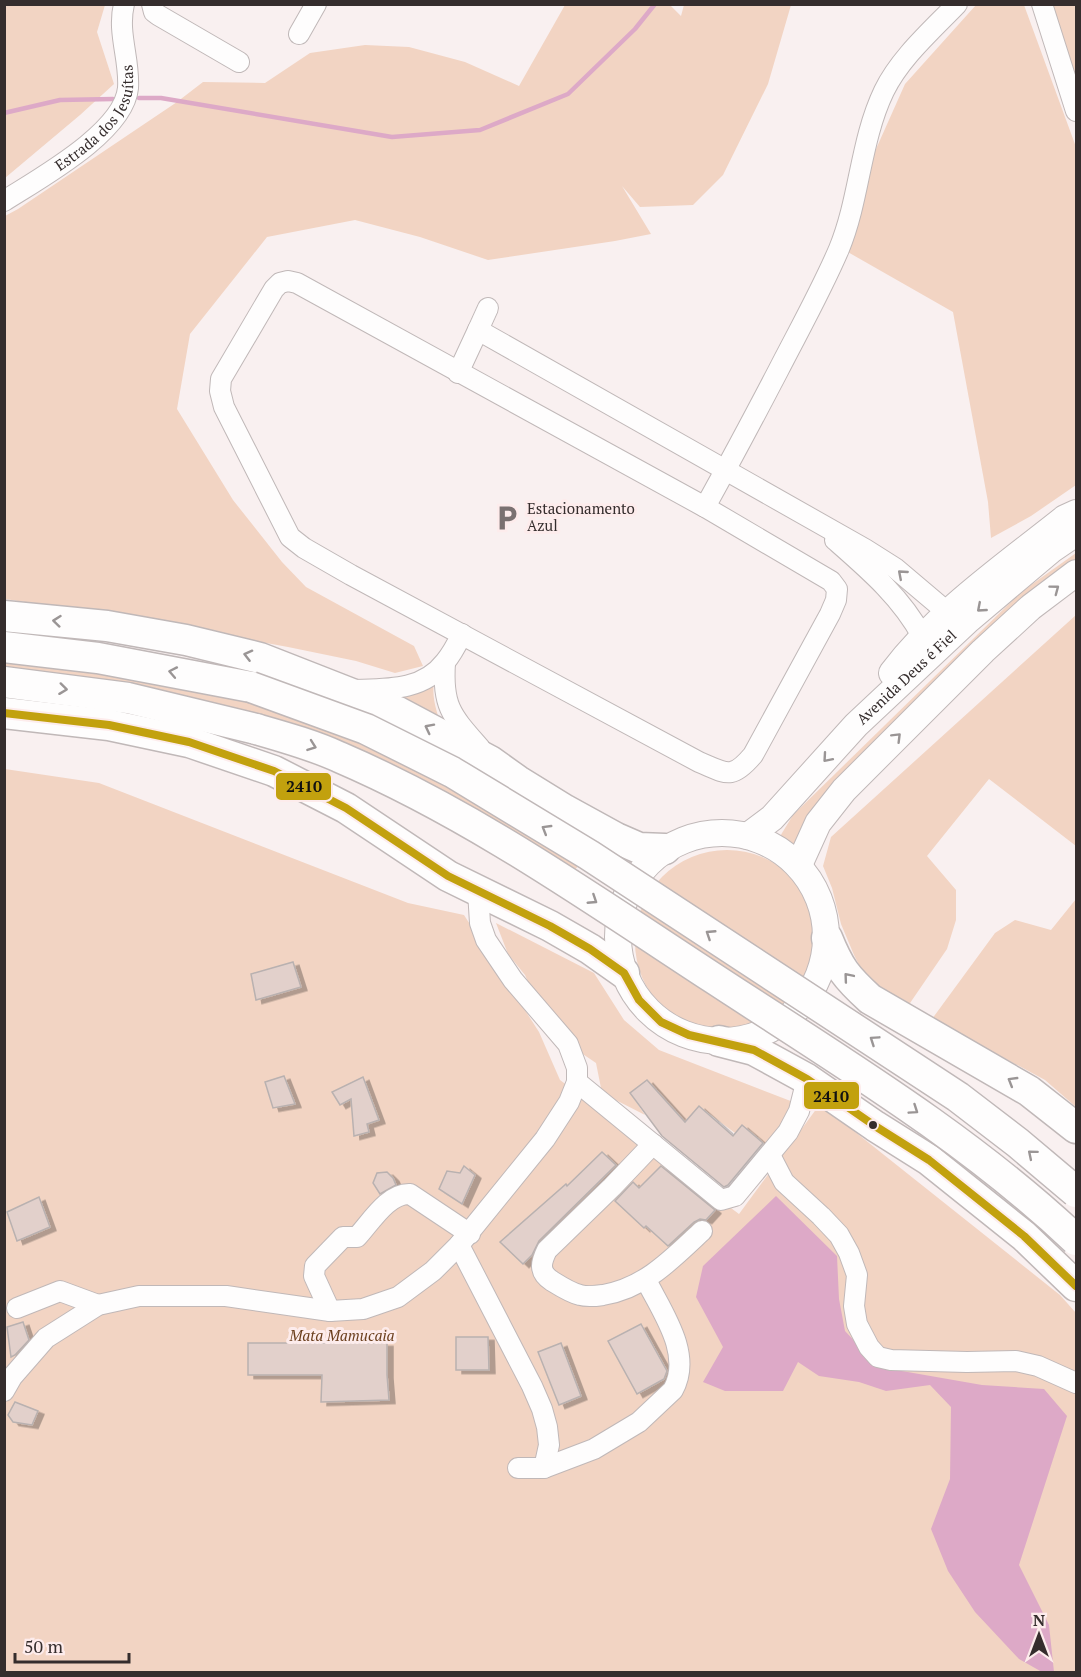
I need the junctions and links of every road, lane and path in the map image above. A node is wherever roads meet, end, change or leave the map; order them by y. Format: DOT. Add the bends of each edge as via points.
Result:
graph roads {
  1 [pos="124,4"];
  2 [pos="152,4"];
  3 [pos="316,4"];
  4 [pos="957,4"];
  5 [pos="1042,4"];
  6 [pos="299,34"];
  7 [pos="239,62"];
  8 [pos="1077,111"];
  9 [pos="4,201"];
  10 [pos="489,308"];
  11 [pos="478,330"];
  12 [pos="458,373"];
  13 [pos="726,469"];
  14 [pos="705,507"];
  15 [pos="1077,513"];
  16 [pos="810,519"];
  17 [pos="1077,533"];
  18 [pos="1077,573"];
  19 [pos="947,612"];
  20 [pos="4,616"];
  21 [pos="462,634"];
  22 [pos="922,636"];
  23 [pos="4,647"];
  24 [pos="445,663"];
  25 [pos="4,682"];
  26 [pos="346,691"];
  27 [pos="4,713"];
  28 [pos="856,724"];
  29 [pos="490,760"];
  30 [pos="748,836"];
  31 [pos="665,849"];
  32 [pos="799,865"];
  33 [pos="478,891"];
  34 [pos="827,938"];
  35 [pos="624,973"];
  36 [pos="719,1041"];
  37 [pos="577,1082"];
  38 [pos="819,1087"];
  39 [pos="800,1110"];
  40 [pos="1077,1128"];
  41 [pos="653,1144"];
  42 [pos="770,1155"];
  43 [pos="1077,1192"];
  44 [pos="702,1231"];
  45 [pos="465,1240"];
  46 [pos="1077,1240"];
  47 [pos="646,1280"];
  48 [pos="1077,1286"];
  49 [pos="98,1305"];
  50 [pos="17,1308"];
  51 [pos="330,1311"];
  52 [pos="1077,1383"];
  53 [pos="4,1391"];
  54 [pos="518,1468"];
  55 [pos="544,1468"];
  1 -- 9 [label="street, Estrada dos Jesuítas" via="121,23 128,70 125,104 106,128 65,162"];
  2 -- 7 [label="street" via="154,12"];
  3 -- 6 [label="street"];
  4 -- 13 [label="street" via="913,51 885,89 839,247"];
  5 -- 8 [label="street"];
  10 -- 11 [label="street"];
  11 -- 12 [label="street"];
  11 -- 13 [label="street"];
  12 -- 14 [label="street"];
  12 -- 21 [label="street" via="288,281 274,289 222,379 220,391 291,537 342,571"];
  13 -- 14 [label="street"];
  13 -- 16 [label="street"];
  14 -- 21 [label="street" via="831,580 837,589 830,614 753,755 735,772 725,773 699,762"];
  15 -- 19 [label="main road" via="1065,518"];
  19 -- 16 [label="street, one-way" via="895,568"];
  16 -- 22 [label="street" via="891,592"];
  17 -- 28 [label="main road, Avenida Deus é Fiel, one-way" via="1009,584"];
  32 -- 18 [label="main road, one-way" via="818,823 844,790 983,651"];
  19 -- 22 [label="main road"];
  26 -- 20 [label="highway, one-way" via="260,658 186,640 106,626"];
  21 -- 24 [label="street"];
  22 -- 28 [label="main road"];
  43 -- 23 [label="highway, one-way, bridge" via="958,1097 580,849 452,772 375,734 251,687 98,658"];
  24 -- 26 [label="street" via="417,684"];
  24 -- 29 [label="street" via="447,704"];
  25 -- 46 [label="highway, one-way, bridge" via="128,698 256,729 305,743 405,787 482,830 929,1120 1033,1199"];
  29 -- 26 [label="highway, one-way" via="398,712"];
  27 -- 33 [label="highway" via="109,725 189,742 274,771 346,808 448,876"];
  28 -- 30 [label="main road, Avenida Deus é Fiel, one-way" via="772,818"];
  29 -- 31 [label="highway" via="555,804 616,838 639,848"];
  30 -- 31 [label="main road" via="720,832 691,837"];
  30 -- 32 [label="main road" via="767,842"];
  31 -- 35 [label="main road" via="639,873 622,904 617,938"];
  32 -- 34 [label="main road" via="820,899"];
  33 -- 35 [label="highway" via="550,926"];
  33 -- 37 [label="street" via="480,923 486,940 513,980 568,1044 577,1068"];
  34 -- 36 [label="main road" via="818,984 782,1022 741,1041"];
  40 -- 34 [label="highway, one-way" via="1029,1091 870,999 837,963"];
  35 -- 36 [label="main road" via="639,1000 661,1022 689,1035"];
  36 -- 38 [label="highway" via="754,1050"];
  37 -- 41 [label="street"];
  37 -- 45 [label="street" via="545,1139"];
  38 -- 39 [label="street"];
  38 -- 39 [label="street"];
  38 -- 48 [label="highway" via="929,1160 1024,1236"];
  39 -- 42 [label="street"];
  41 -- 42 [label="street" via="721,1200 735,1196"];
  41 -- 47 [label="street" via="547,1250 541,1262 546,1277 581,1296 618,1293"];
  42 -- 52 [label="street" via="784,1182 827,1222 849,1252 857,1275 857,1324 879,1357 1016,1361"];
  44 -- 47 [label="street"];
  45 -- 51 [label="street" via="398,1297 363,1309"];
  45 -- 51 [label="street" via="410,1194 392,1198 357,1237 343,1237 315,1266 314,1276"];
  45 -- 55 [label="street" via="542,1409 549,1445"];
  47 -- 55 [label="street" via="678,1344 679,1370 674,1390 639,1422 603,1444"];
  49 -- 50 [label="street" via="60,1291"];
  49 -- 51 [label="street" via="139,1296 226,1296"];
  49 -- 53 [label="street" via="46,1338"];
  54 -- 55 [label="street"];
}
